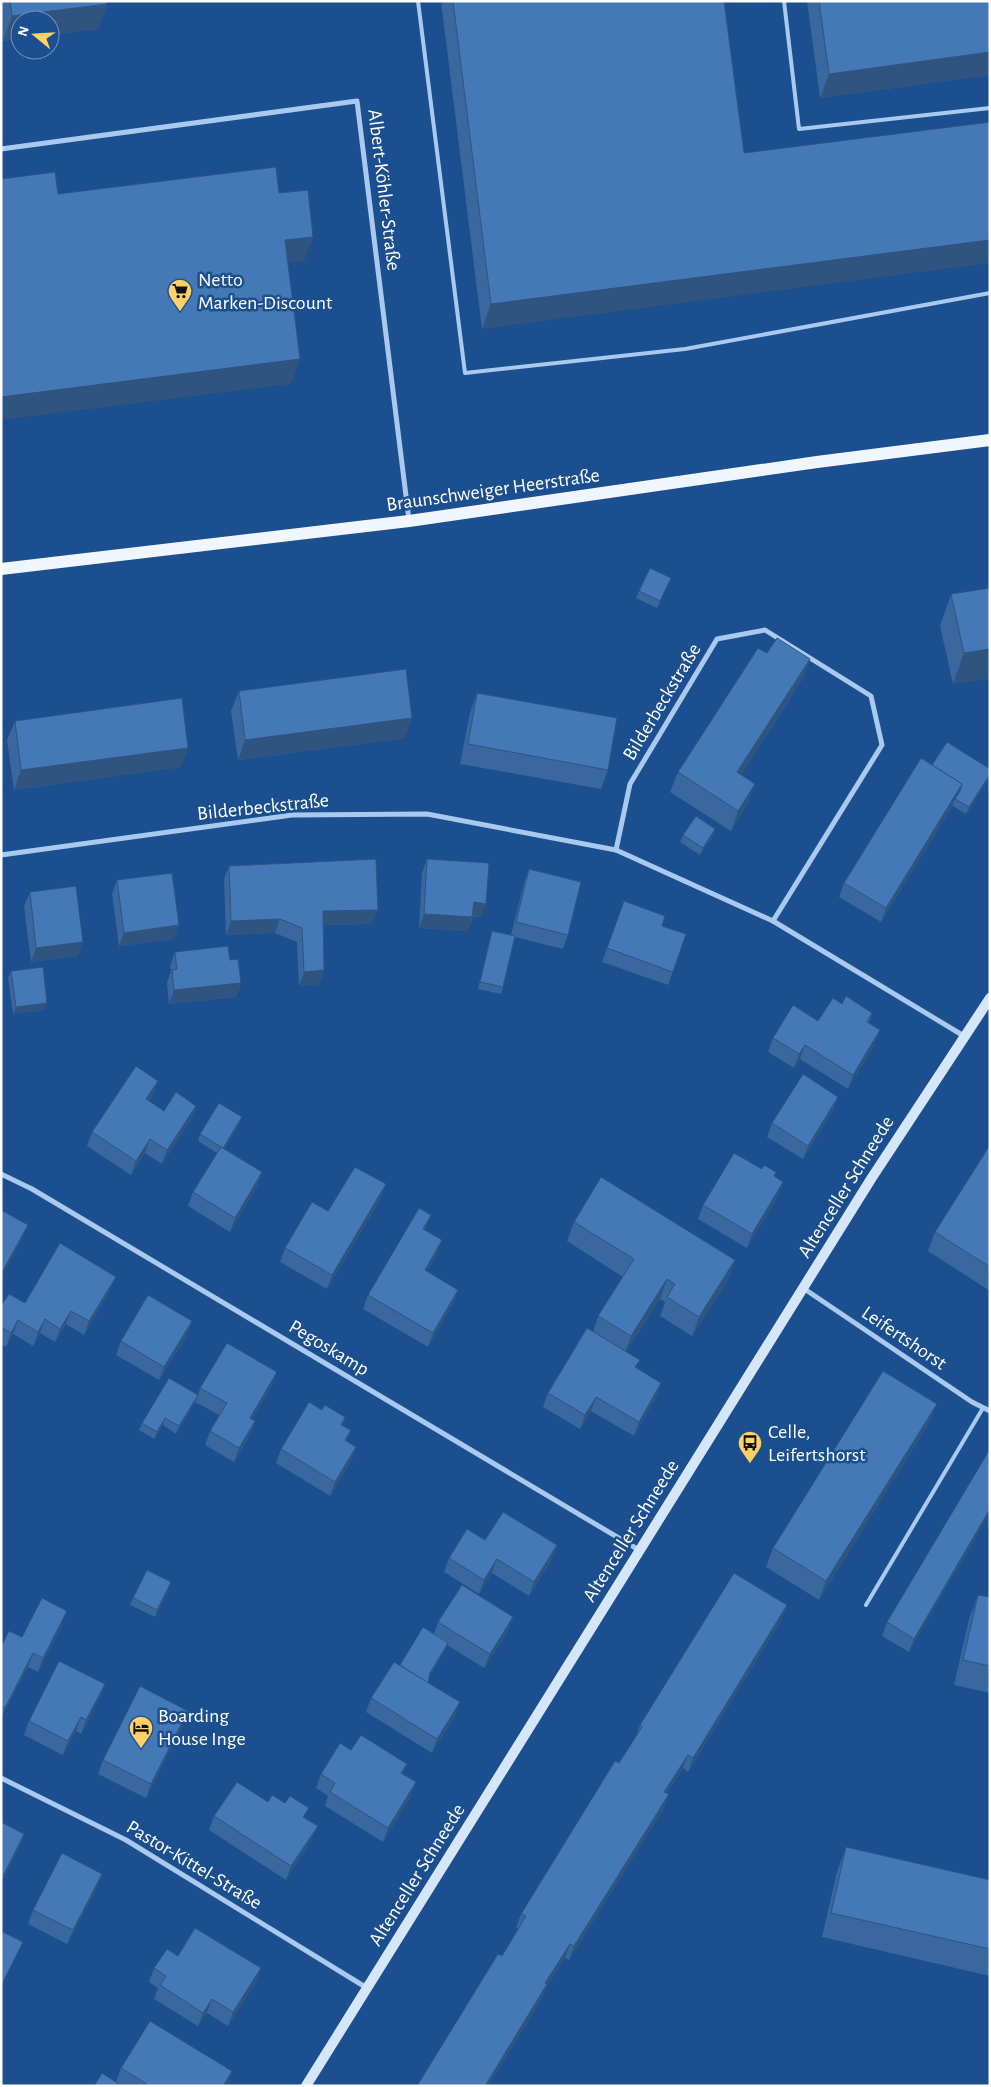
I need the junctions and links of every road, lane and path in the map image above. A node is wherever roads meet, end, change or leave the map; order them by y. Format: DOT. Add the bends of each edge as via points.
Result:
graph roads {
  1 [pos="418,1"];
  2 [pos="784,1"];
  3 [pos="990,108"];
  4 [pos="1,149"];
  5 [pos="990,293"];
  6 [pos="990,440"];
  7 [pos="409,521"];
  8 [pos="1,570"];
  9 [pos="616,850"];
  10 [pos="1,855"];
  11 [pos="773,921"];
  12 [pos="990,998"];
  13 [pos="964,1036"];
  14 [pos="1,1174"];
  15 [pos="803,1288"];
  16 [pos="983,1408"];
  17 [pos="990,1411"];
  18 [pos="639,1550"];
  19 [pos="866,1605"];
  20 [pos="1,1778"];
  21 [pos="367,1988"];
  22 [pos="306,2086"];
  1 -- 5 [label="lane" via="465,373 685,348"];
  2 -- 3 [label="lane" via="799,129"];
  4 -- 7 [label="street, Albert-Köhler-Straße" via="358,101"];
  6 -- 7 [label="main road, Braunschweiger Heerstraße"];
  7 -- 8 [label="main road, Braunschweiger Heerstraße"];
  9 -- 10 [label="street, Bilderbeckstraße" via="427,814 407,814 292,815"];
  9 -- 11 [label="street, Bilderbeckstraße"];
  9 -- 11 [label="street, Bilderbeckstraße" via="630,784 718,639 765,630 871,696 882,745"];
  11 -- 13 [label="street, Bilderbeckstraße"];
  12 -- 13 [label="main road, Altenceller Schneede"];
  13 -- 15 [label="main road, Altenceller Schneede"];
  14 -- 18 [label="street, Pegoskamp" via="49,1199"];
  15 -- 16 [label="street, Leifertshorst"];
  15 -- 18 [label="main road, Altenceller Schneede"];
  16 -- 17 [label="street, Leifertshorst"];
  16 -- 19 [label="lane"];
  18 -- 21 [label="main road, Altenceller Schneede"];
  20 -- 21 [label="street, Pastor-Kittel-Straße" via="126,1840"];
  21 -- 22 [label="main road, Altenceller Schneede"];
}
